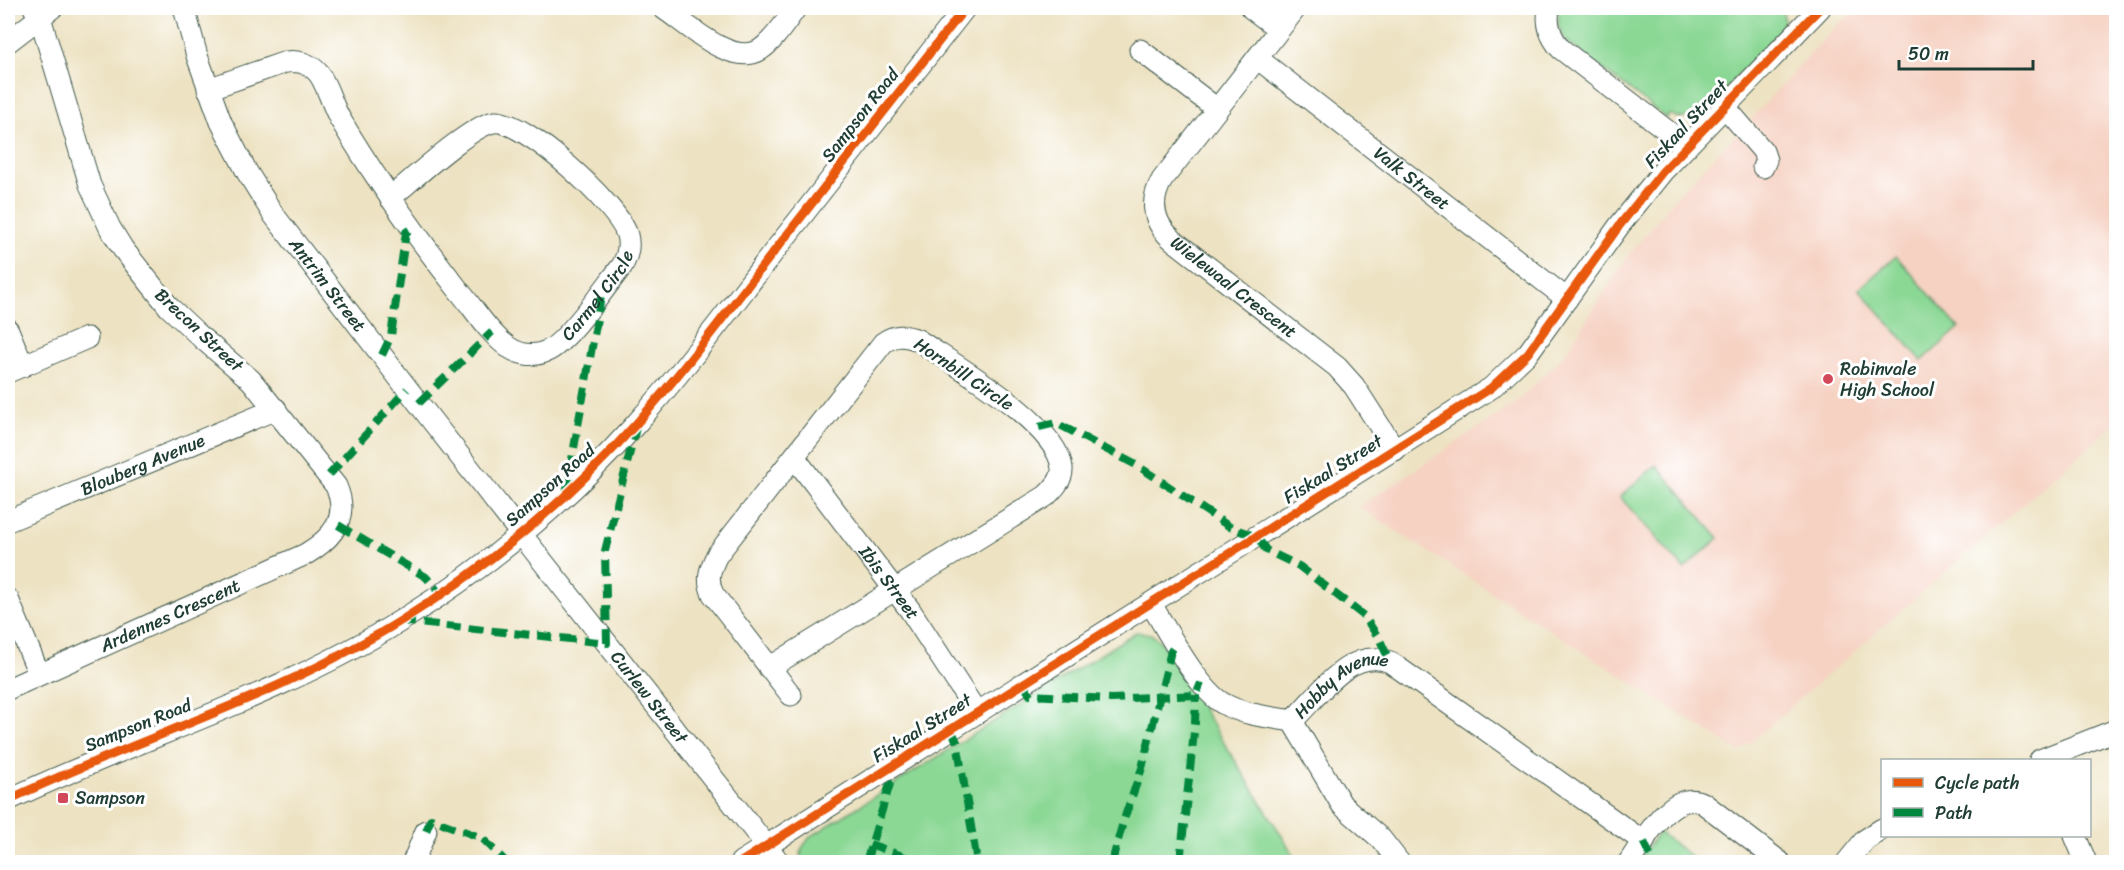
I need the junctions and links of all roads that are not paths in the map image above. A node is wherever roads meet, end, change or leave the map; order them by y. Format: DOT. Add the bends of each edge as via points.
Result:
graph roads {
  1 [pos="184,8"];
  2 [pos="663,8"];
  3 [pos="796,8"];
  4 [pos="964,8"];
  5 [pos="1251,8"];
  6 [pos="1296,8"];
  7 [pos="1549,8"];
  8 [pos="42,11"];
  9 [pos="1808,12"];
  10 [pos="1279,29"];
  11 [pos="8,42"];
  12 [pos="1140,50"];
  13 [pos="1257,58"];
  14 [pos="208,89"];
  15 [pos="1725,107"];
  16 [pos="1217,109"];
  17 [pos="1687,146"];
  18 [pos="1763,167"];
  19 [pos="390,198"];
  20 [pos="1567,299"];
  21 [pos="8,330"];
  22 [pos="87,338"];
  23 [pos="15,369"];
  24 [pos="276,408"];
  25 [pos="1395,450"];
  26 [pos="795,458"];
  27 [pos="8,521"];
  28 [pos="521,533"];
  29 [pos="330,536"];
  30 [pos="894,589"];
  31 [pos="8,599"];
  32 [pos="1151,604"];
  33 [pos="769,668"];
  34 [pos="39,674"];
  35 [pos="8,689"];
  36 [pos="791,695"];
  37 [pos="976,713"];
  38 [pos="1292,721"];
  39 [pos="2116,730"];
  40 [pos="2044,759"];
  41 [pos="8,800"];
  42 [pos="1881,830"];
  43 [pos="426,831"];
  44 [pos="2075,837"];
  45 [pos="1644,842"];
  46 [pos="772,854"];
  47 [pos="412,862"];
  48 [pos="741,862"];
  49 [pos="1399,862"];
  50 [pos="1629,862"];
  51 [pos="1780,862"];
  52 [pos="1847,862"];
  53 [pos="2086,862"];
  1 -- 14 [label="street, Antrim Street"];
  2 -- 3 [label="street" via="720,48 740,54 760,49"];
  4 -- 28 [label="street, Sampson Road" via="658,398 605,457"];
  5 -- 10 [label="street"];
  6 -- 10 [label="street, Wielewaal Crescent"];
  7 -- 17 [label="street" via="1551,34 1561,49"];
  8 -- 11 [label="street"];
  8 -- 24 [label="street, Brecon Street" via="82,164 110,228 137,270 169,307 241,369"];
  9 -- 15 [label="street, Fiskaal Street"];
  10 -- 13 [label="street, Wielewaal Crescent"];
  12 -- 16 [label="street"];
  13 -- 16 [label="street, Wielewaal Crescent"];
  13 -- 20 [label="street, Valk Street"];
  14 -- 19 [label="street, Carmel Circle" via="286,62 306,64 319,75 339,117"];
  14 -- 28 [label="street, Antrim Street" via="236,153 273,214"];
  15 -- 17 [label="street, Fiskaal Street"];
  15 -- 18 [label="street" via="1763,151"];
  16 -- 25 [label="street, Wielewaal Crescent" via="1158,188 1154,207 1159,225 1337,367 1354,386"];
  17 -- 20 [label="street, Fiskaal Street" via="1640,198"];
  19 -- 19 [label="street, Carmel Circle" via="492,332 523,354 535,355 561,342 626,259 627,235 599,195 525,134 505,123 486,124 470,134"];
  20 -- 25 [label="street, Fiskaal Street" via="1528,353 1504,377"];
  21 -- 23 [label="street"];
  22 -- 23 [label="street"];
  24 -- 27 [label="street, Blouberg Avenue"];
  24 -- 29 [label="street, Brecon Street" via="336,486 341,514"];
  25 -- 32 [label="street, Fiskaal Street"];
  26 -- 30 [label="street, Ibis Street"];
  26 -- 30 [label="street, Hornbill Circle" via="883,343 898,335 918,340 1039,427 1054,448 1062,470 1054,488"];
  26 -- 33 [label="street, Hornbill Circle" via="717,555 709,576 713,594"];
  28 -- 41 [label="street, Sampson Road" via="441,595 316,668"];
  28 -- 46 [label="street, Curlew Street"];
  29 -- 34 [label="street, Ardennes Crescent" via="298,558"];
  30 -- 33 [label="street, Hornbill Circle"];
  30 -- 37 [label="street, Ibis Street"];
  31 -- 34 [label="street"];
  32 -- 37 [label="street, Fiskaal Street"];
  32 -- 38 [label="street, Hobby Avenue" via="1216,700 1237,710"];
  33 -- 36 [label="street, Hornbill Circle"];
  34 -- 35 [label="street, Ardennes Crescent"];
  37 -- 46 [label="street, Fiskaal Street"];
  38 -- 45 [label="street, Hobby Avenue" via="1343,671 1362,660 1380,658"];
  38 -- 49 [label="street" via="1342,805 1381,839"];
  39 -- 40 [label="street"];
  42 -- 52 [label="street" via="1865,840"];
  43 -- 47 [label="street"];
  44 -- 53 [label="street"];
  45 -- 50 [label="street"];
  45 -- 51 [label="street" via="1667,811 1692,800 1703,803"];
  46 -- 48 [label="street, Fiskaal Street"];
}
